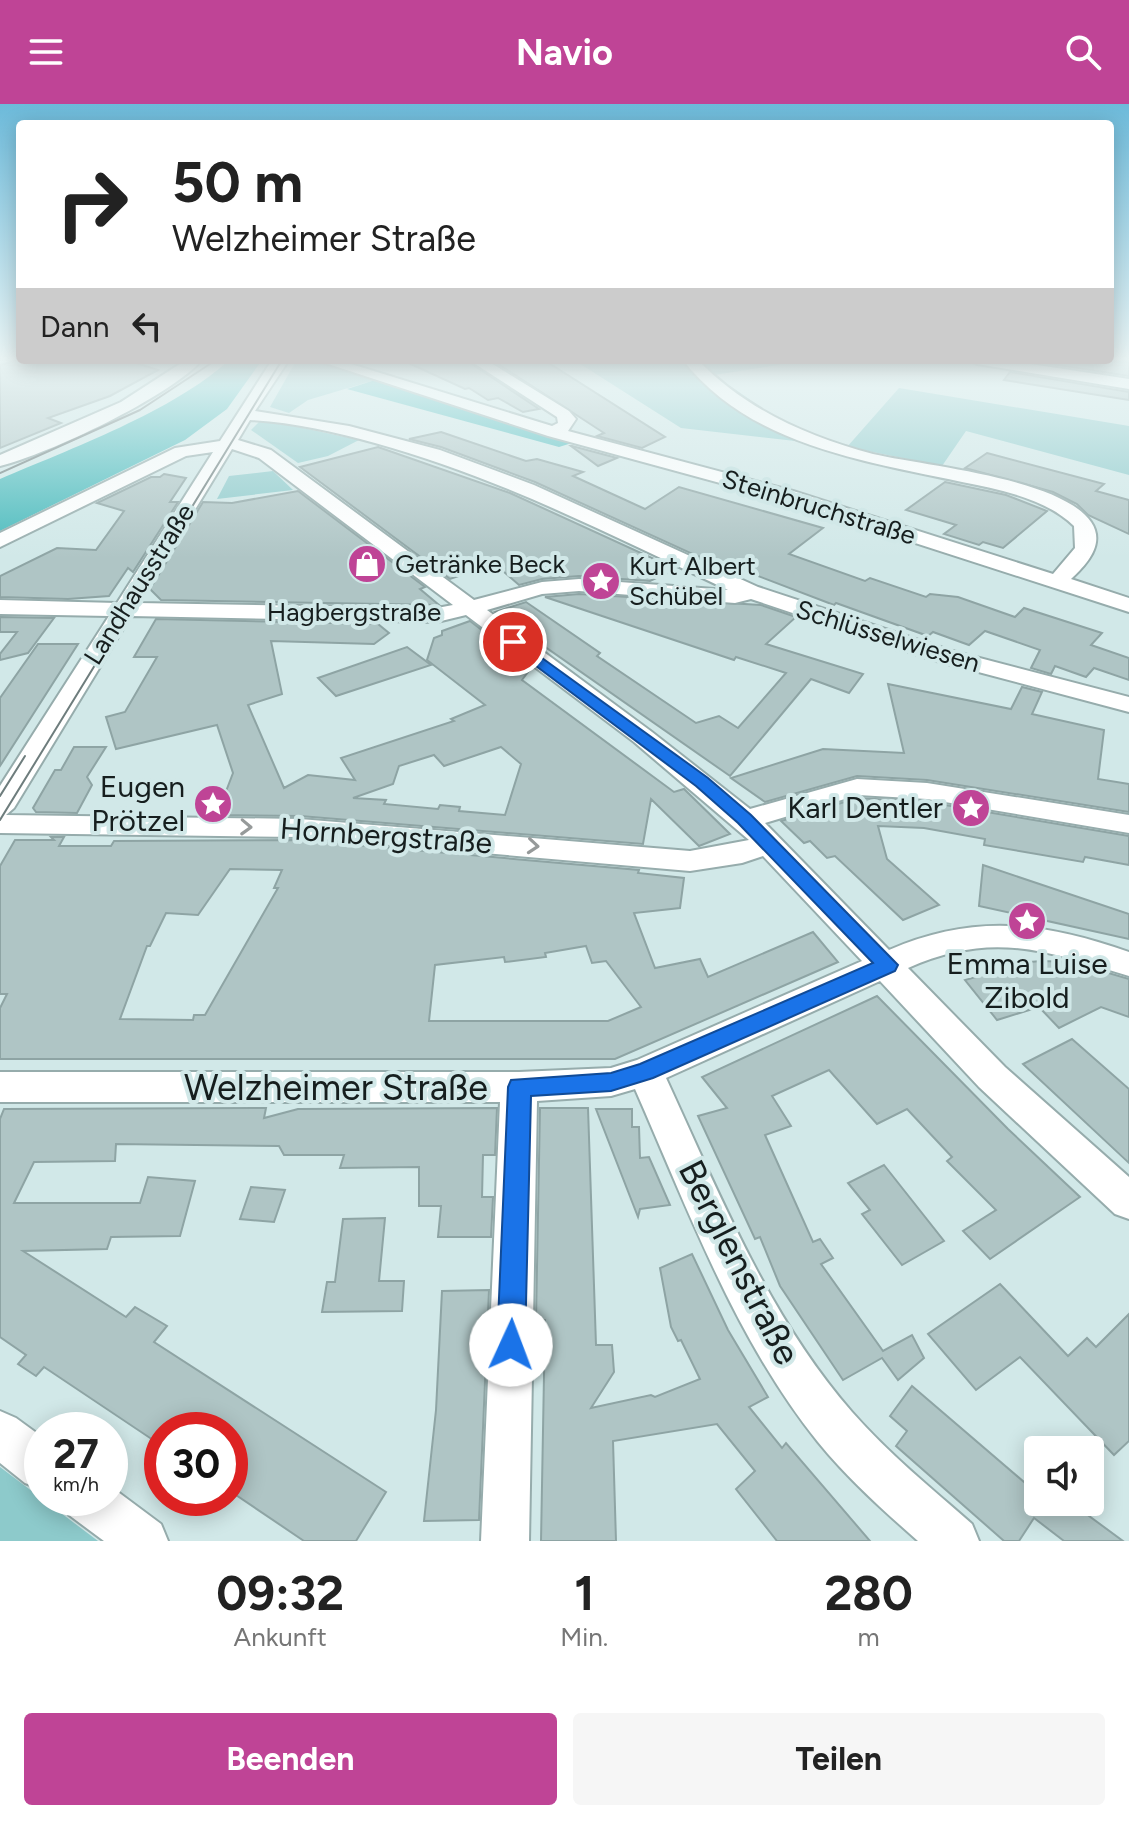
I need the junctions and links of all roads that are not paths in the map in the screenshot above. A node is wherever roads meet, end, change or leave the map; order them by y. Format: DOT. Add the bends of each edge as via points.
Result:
graph roads {
  1 [pos="87,424"];
  2 [pos="239,424"];
  3 [pos="313,424"];
  4 [pos="529,424"];
  5 [pos="565,424"];
  6 [pos="779,424"];
  7 [pos="554,432"];
  8 [pos="227,444"];
  9 [pos="0,461"];
  10 [pos="0,541"];
  11 [pos="1058,580"];
  12 [pos="750,592"];
  13 [pos="1129,605"];
  14 [pos="0,607"];
  15 [pos="123,608"];
  16 [pos="472,610"];
  17 [pos="1129,705"];
  18 [pos="0,808"];
  19 [pos="745,819"];
  20 [pos="0,824"];
  21 [pos="1129,824"];
  22 [pos="769,843"];
  23 [pos="1129,964"];
  24 [pos="887,965"];
  25 [pos="645,1072"];
  26 [pos="0,1087"];
  27 [pos="519,1087"];
  28 [pos="1129,1202"];
  29 [pos="0,1434"];
  30 [pos="24,1452"];
  31 [pos="110,1516"];
  32 [pos="144,1541"];
  33 [pos="505,1541"];
  34 [pos="955,1541"];
  1 -- 9 [label="street"];
  2 -- 8 [label="street, Landhausstraße"];
  3 -- 12 [label="street, Schlüsselwiesen" via="434,454 528,489"];
  4 -- 7 [label="street, Steinbruchstraße"];
  5 -- 7 [label="street"];
  6 -- 11 [label="street" via="871,458 1017,490 1069,510 1084,526 1087,539 1082,557"];
  7 -- 11 [label="street, Steinbruchstraße" via="786,495"];
  8 -- 10 [label="street" via="181,452"];
  8 -- 15 [label="street, Landhausstraße"];
  8 -- 16 [label="street" via="265,454"];
  11 -- 13 [label="street, Steinbruchstraße"];
  12 -- 16 [label="street, Hagbergstraße" via="735,597 554,586"];
  12 -- 17 [label="street, Schlüsselwiesen" via="941,655"];
  14 -- 15 [label="street, Hagbergstraße"];
  15 -- 16 [label="street, Hagbergstraße" via="437,615"];
  15 -- 18 [label="street, Landhausstraße"];
  16 -- 19 [label="street"];
  19 -- 21 [label="street" via="857,787 927,791"];
  19 -- 22 [label="street"];
  20 -- 22 [label="street, Hornbergstraße, one-way" via="300,828 690,861"];
  22 -- 24 [label="street"];
  23 -- 24 [label="street" via="1053,939 1007,933 925,947"];
  24 -- 25 [label="street, Welzheimer Straße"];
  24 -- 28 [label="street" via="992,1077"];
  25 -- 27 [label="street, Welzheimer Straße" via="611,1082"];
  25 -- 34 [label="street, Berglenstraße" via="765,1326 820,1409 875,1472"];
  26 -- 27 [label="street, Welzheimer Straße"];
  27 -- 33 [label="street"];
  29 -- 30 [label="street"];
  31 -- 32 [label="street"];
}
